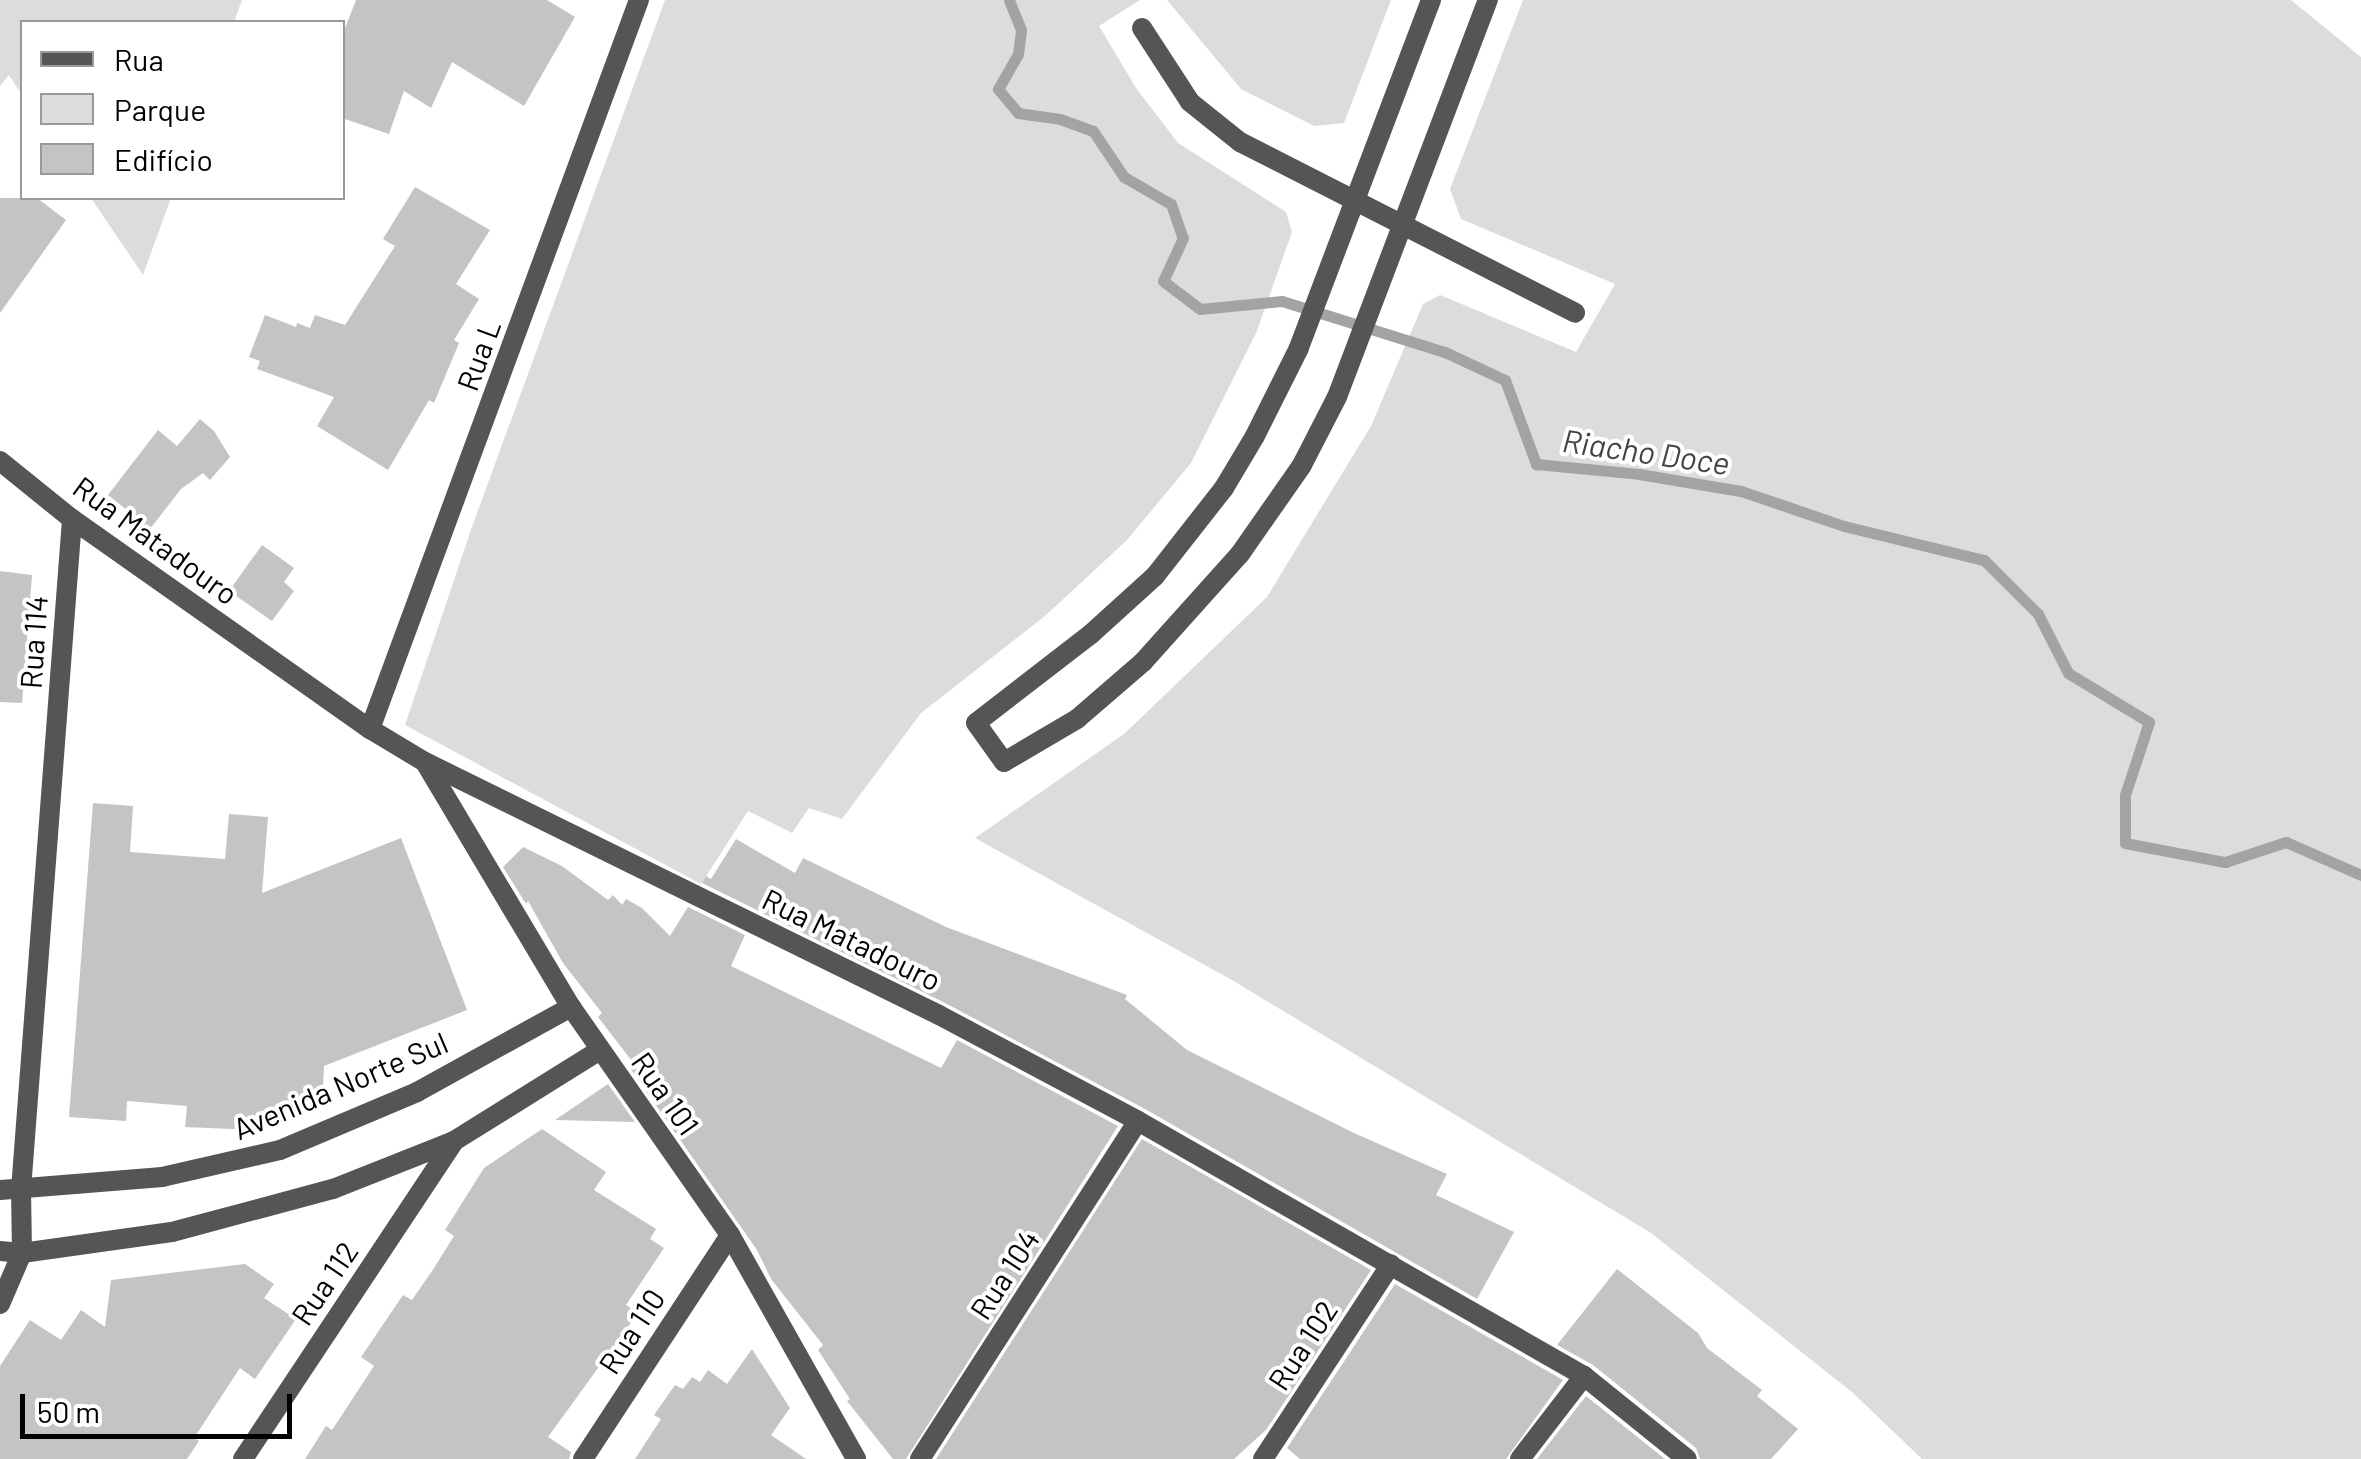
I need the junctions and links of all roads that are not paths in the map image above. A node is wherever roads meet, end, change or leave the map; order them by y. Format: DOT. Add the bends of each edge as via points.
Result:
graph roads {
  1 [pos="639,0"];
  2 [pos="1432,0"];
  3 [pos="1488,0"];
  4 [pos="1142,28"];
  5 [pos="1353,203"];
  6 [pos="1400,228"];
  7 [pos="1575,313"];
  8 [pos="0,461"];
  9 [pos="72,519"];
  10 [pos="370,729"];
  11 [pos="425,762"];
  12 [pos="571,1007"];
  13 [pos="600,1050"];
  14 [pos="1138,1121"];
  15 [pos="454,1141"];
  16 [pos="10,1190"];
  17 [pos="730,1235"];
  18 [pos="0,1251"];
  19 [pos="22,1252"];
  20 [pos="1391,1264"];
  21 [pos="0,1304"];
  22 [pos="1584,1376"];
  23 [pos="244,1459"];
  24 [pos="583,1459"];
  25 [pos="856,1459"];
  26 [pos="920,1459"];
  27 [pos="1263,1459"];
  28 [pos="1520,1459"];
  29 [pos="1687,1459"];
  1 -- 10 [label="street, Rua L"];
  2 -- 5 [label="street"];
  3 -- 6 [label="street"];
  4 -- 5 [label="street" via="1170,76 1212,122"];
  5 -- 6 [label="street"];
  5 -- 6 [label="street" via="1299,348 1255,436 1192,532 1124,606 976,723 1004,762 1077,719 1204,598 1322,432"];
  6 -- 7 [label="street"];
  8 -- 9 [label="street, Rua Matadouro"];
  9 -- 10 [label="street, Rua Matadouro"];
  9 -- 16 [label="street, Rua 114"];
  10 -- 11 [label="street, Rua Matadouro"];
  11 -- 12 [label="street, Rua 101"];
  11 -- 14 [label="street, Rua Matadouro" via="939,1015"];
  12 -- 13 [label="street, Rua 101"];
  12 -- 16 [label="street, Avenida Norte Sul" via="417,1092 280,1150 162,1178"];
  13 -- 15 [label="street"];
  13 -- 17 [label="street, Rua 101"];
  14 -- 20 [label="street, Rua Matadouro"];
  14 -- 26 [label="street, Rua 104"];
  15 -- 19 [label="street" via="333,1189 230,1218"];
  15 -- 23 [label="street, Rua 112"];
  16 -- 19 [label="street, Rua 114"];
  17 -- 24 [label="street, Rua 110"];
  17 -- 25 [label="street, Rua 101"];
  18 -- 19 [label="street"];
  19 -- 21 [label="street, Rua 114"];
  20 -- 22 [label="street, Rua Matadouro"];
  20 -- 27 [label="street, Rua 102"];
  22 -- 28 [label="street"];
  22 -- 29 [label="street, Rua Matadouro"];
}
